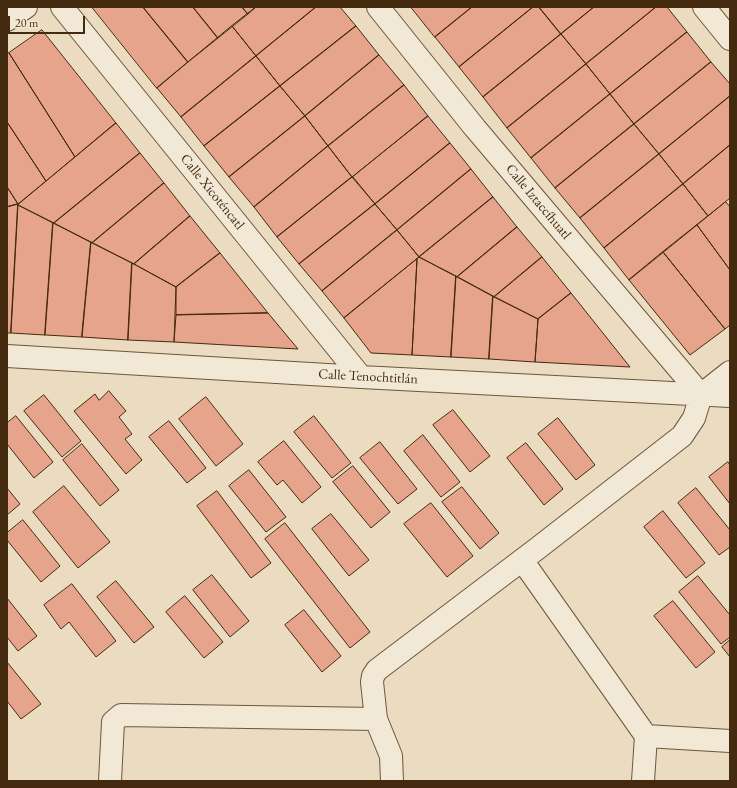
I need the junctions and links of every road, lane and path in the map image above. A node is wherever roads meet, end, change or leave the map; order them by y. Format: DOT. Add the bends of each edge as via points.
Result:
graph roads {
  1 [pos="26,7"];
  2 [pos="62,7"];
  3 [pos="378,7"];
  4 [pos="704,7"];
  5 [pos="7,20"];
  6 [pos="730,39"];
  7 [pos="7,356"];
  8 [pos="730,372"];
  9 [pos="361,377"];
  10 [pos="701,395"];
  11 [pos="730,396"];
  12 [pos="522,560"];
  13 [pos="376,719"];
  14 [pos="646,736"];
  15 [pos="730,741"];
  16 [pos="110,781"];
  17 [pos="392,781"];
  18 [pos="643,781"];
  1 -- 5 [label="street"];
  2 -- 9 [label="street, Calle Xicoténcatl"];
  3 -- 10 [label="street, Calle Iztaccíhuatl" via="475,128"];
  4 -- 6 [label="street"];
  7 -- 9 [label="street, Calle Tenochtitlán"];
  8 -- 10 [label="street"];
  9 -- 10 [label="street, Calle Tenochtitlán"];
  10 -- 11 [label="street, Calle Tenochtitlán"];
  10 -- 12 [label="street" via="694,418 682,436"];
  12 -- 13 [label="street" via="377,670 372,682"];
  12 -- 14 [label="street"];
  13 -- 16 [label="street" via="121,715 113,722"];
  13 -- 17 [label="street" via="391,756"];
  14 -- 15 [label="street"];
  14 -- 18 [label="street"];
}
